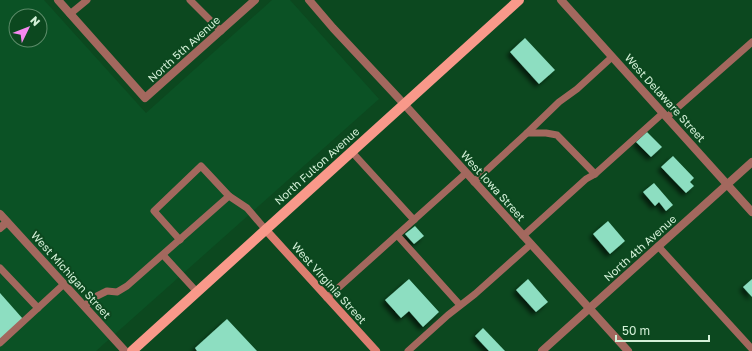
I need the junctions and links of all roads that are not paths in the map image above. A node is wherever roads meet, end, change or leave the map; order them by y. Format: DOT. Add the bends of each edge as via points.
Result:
graph roads {
  1 [pos="58,0"];
  2 [pos="86,0"];
  3 [pos="190,0"];
  4 [pos="255,0"];
  5 [pos="309,0"];
  6 [pos="519,0"];
  7 [pos="561,0"];
  8 [pos="70,14"];
  9 [pos="221,31"];
  10 [pos="752,42"];
  11 [pos="612,57"];
  12 [pos="404,104"];
  13 [pos="665,115"];
  14 [pos="527,133"];
  15 [pos="351,151"];
  16 [pos="752,162"];
  17 [pos="466,173"];
  18 [pos="595,174"];
  19 [pos="474,182"];
  20 [pos="727,184"];
  21 [pos="229,196"];
  22 [pos="752,212"];
  23 [pos="0,214"];
  24 [pos="414,220"];
  25 [pos="7,222"];
  26 [pos="0,228"];
  27 [pos="266,229"];
  28 [pos="397,235"];
  29 [pos="524,236"];
  30 [pos="180,240"];
  31 [pos="530,244"];
  32 [pos="658,246"];
  33 [pos="163,255"];
  34 [pos="0,268"];
  35 [pos="64,284"];
  36 [pos="197,292"];
  37 [pos="327,298"];
  38 [pos="460,305"];
  39 [pos="84,306"];
  40 [pos="38,308"];
  41 [pos="589,308"];
  42 [pos="0,343"];
  43 [pos="752,349"];
  44 [pos="125,351"];
  45 [pos="132,351"];
  46 [pos="376,351"];
  47 [pos="408,351"];
  48 [pos="542,351"];
  49 [pos="628,351"];
  1 -- 8 [label="street"];
  2 -- 8 [label="lane"];
  3 -- 9 [label="lane"];
  4 -- 9 [label="street, North 5th Avenue"];
  5 -- 12 [label="street, West Iowa Street"];
  6 -- 12 [label="main road, North Fulton Avenue"];
  7 -- 11 [label="street, West Delaware Street"];
  8 -- 9 [label="street, North 5th Avenue" via="145,98"];
  10 -- 13 [label="lane"];
  11 -- 13 [label="street, West Delaware Street"];
  11 -- 14 [label="lane"];
  12 -- 15 [label="main road, North Fulton Avenue"];
  12 -- 17 [label="street, West Iowa Street"];
  13 -- 18 [label="lane"];
  13 -- 20 [label="street, West Delaware Street"];
  14 -- 18 [label="lane" via="557,135"];
  14 -- 19 [label="lane"];
  15 -- 24 [label="lane"];
  15 -- 27 [label="main road, North Fulton Avenue"];
  16 -- 20 [label="street, North 4th Avenue"];
  17 -- 19 [label="street, West Iowa Street"];
  17 -- 24 [label="lane"];
  18 -- 29 [label="lane" via="586,179"];
  19 -- 29 [label="street, West Iowa Street"];
  20 -- 22 [label="street, West Delaware Street"];
  20 -- 32 [label="street, North 4th Avenue"];
  21 -- 27 [label="lane" via="247,208"];
  21 -- 30 [label="lane"];
  21 -- 30 [label="lane" via="201,166 154,211"];
  23 -- 25 [label="street, West Michigan Street"];
  24 -- 28 [label="lane"];
  25 -- 26 [label="street"];
  25 -- 35 [label="street, West Michigan Street"];
  27 -- 36 [label="main road, North Fulton Avenue"];
  27 -- 37 [label="street, West Virginia Street"];
  28 -- 37 [label="lane"];
  28 -- 38 [label="lane"];
  29 -- 31 [label="street, West Iowa Street"];
  30 -- 33 [label="lane"];
  31 -- 38 [label="lane"];
  31 -- 41 [label="street, West Iowa Street"];
  32 -- 41 [label="street, North 4th Avenue"];
  32 -- 43 [label="lane"];
  33 -- 36 [label="lane"];
  33 -- 39 [label="lane" via="127,286 117,292 107,291"];
  34 -- 40 [label="lane"];
  35 -- 39 [label="street, West Michigan Street"];
  35 -- 40 [label="lane"];
  36 -- 45 [label="main road, North Fulton Avenue"];
  37 -- 46 [label="street, West Virginia Street"];
  38 -- 47 [label="lane"];
  39 -- 44 [label="street, West Michigan Street"];
  40 -- 42 [label="lane"];
  41 -- 48 [label="street, North 4th Avenue"];
  41 -- 49 [label="street, West Iowa Street"];
}
